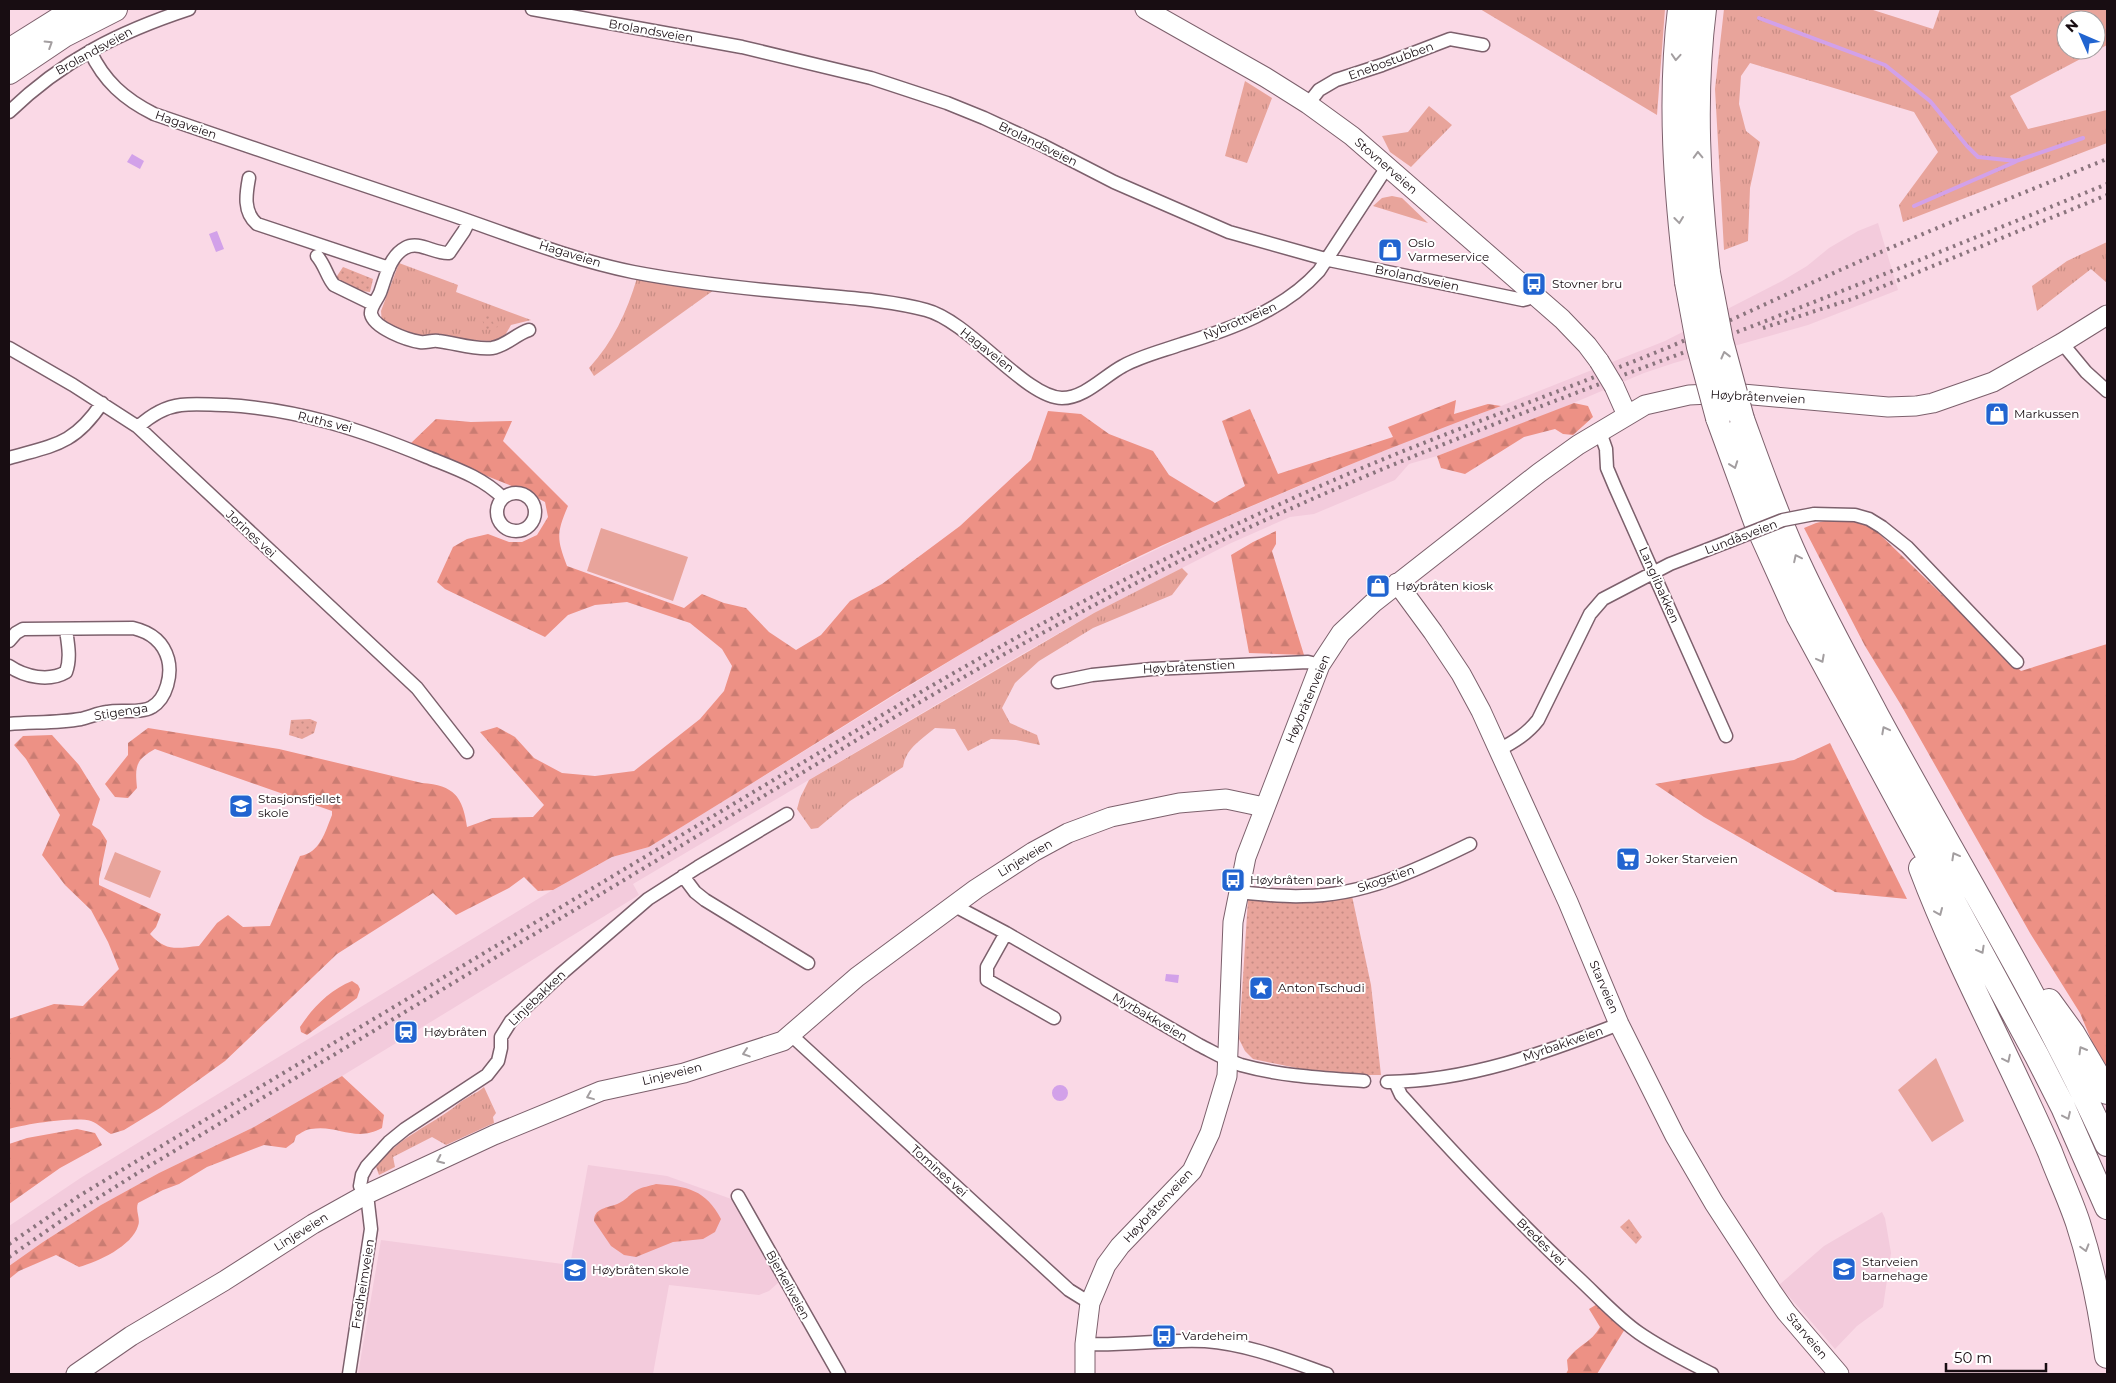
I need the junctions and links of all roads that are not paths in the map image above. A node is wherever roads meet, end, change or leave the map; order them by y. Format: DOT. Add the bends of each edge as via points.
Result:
graph roads {
  1 [pos="76,9"];
  2 [pos="115,9"];
  3 [pos="189,9"];
  4 [pos="532,9"];
  5 [pos="1145,9"];
  6 [pos="1680,9"];
  7 [pos="1704,9"];
  8 [pos="1483,45"];
  9 [pos="9,50"];
  10 [pos="90,51"];
  11 [pos="9,72"];
  12 [pos="1308,104"];
  13 [pos="9,112"];
  14 [pos="1387,167"];
  15 [pos="249,178"];
  16 [pos="469,221"];
  17 [pos="317,256"];
  18 [pos="1327,259"];
  19 [pos="389,268"];
  20 [pos="1533,293"];
  21 [pos="373,304"];
  22 [pos="2107,315"];
  23 [pos="529,330"];
  24 [pos="2062,343"];
  25 [pos="9,348"];
  26 [pos="2107,391"];
  27 [pos="1068,398"];
  28 [pos="102,403"];
  29 [pos="1627,415"];
  30 [pos="138,427"];
  31 [pos="1600,432"];
  32 [pos="9,458"];
  33 [pos="503,498"];
  34 [pos="1653,572"];
  35 [pos="1397,583"];
  36 [pos="66,630"];
  37 [pos="9,641"];
  38 [pos="2017,662"];
  39 [pos="1320,665"];
  40 [pos="9,666"];
  41 [pos="1058,682"];
  42 [pos="9,724"];
  43 [pos="1726,736"];
  44 [pos="1499,750"];
  45 [pos="467,752"];
  46 [pos="1890,785"];
  47 [pos="1264,807"];
  48 [pos="787,814"];
  49 [pos="1470,844"];
  50 [pos="682,876"];
  51 [pos="1237,892"];
  52 [pos="1978,898"];
  53 [pos="953,905"];
  54 [pos="1006,933"];
  55 [pos="808,964"];
  56 [pos="1054,1018"];
  57 [pos="1619,1024"];
  58 [pos="791,1035"];
  59 [pos="1228,1060"];
  60 [pos="1364,1081"];
  61 [pos="1391,1082"];
  62 [pos="2107,1092"];
  63 [pos="2107,1144"];
  64 [pos="365,1195"];
  65 [pos="738,1196"];
  66 [pos="2107,1207"];
  67 [pos="1090,1303"];
  68 [pos="1086,1344"];
  69 [pos="2107,1356"];
  70 [pos="76,1374"];
  71 [pos="349,1374"];
  72 [pos="838,1374"];
  73 [pos="1085,1374"];
  74 [pos="1327,1374"];
  75 [pos="1712,1374"];
  76 [pos="1839,1374"];
  1 -- 9 [label="highway"];
  11 -- 2 [label="highway, one-way" via="64,35"];
  3 -- 10 [label="street, Brolandsveien" via="142,25"];
  4 -- 18 [label="street, Brolandsveien" via="742,48 871,78 984,118 1114,182 1229,232"];
  5 -- 12 [label="street, Stovnerveien"];
  6 -- 46 [label="highway, one-way, bridge" via="1674,150 1677,201 1686,282 1701,356 1743,490 1784,586"];
  52 -- 7 [label="highway, one-way, bridge" via="1833,634 1792,550 1742,419 1721,341 1708,273 1701,206 1699,66"];
  8 -- 12 [label="street, Enebostubben" via="1450,39 1328,83"];
  10 -- 13 [label="street, Brolandsveien" via="54,72"];
  10 -- 16 [label="street, Hagaveien" via="96,65 115,88 133,104 154,114"];
  12 -- 14 [label="street, Stovnerveien"];
  14 -- 18 [label="street, Nybrottveien"];
  14 -- 20 [label="street, Stovnerveien"];
  15 -- 19 [label="street" via="248,212 257,224"];
  16 -- 19 [label="street" via="449,253 416,245 405,247"];
  16 -- 27 [label="street, Hagaveien" via="631,272 770,291 893,303 930,311 970,335 1048,395"];
  17 -- 21 [label="street" via="334,285"];
  18 -- 20 [label="street, Brolandsveien" via="1523,300"];
  18 -- 27 [label="street, Nybrottveien" via="1307,284 1269,311 1122,366 1094,386"];
  19 -- 21 [label="street"];
  20 -- 29 [label="street, Stovnerveien, bridge" via="1575,332 1598,361"];
  21 -- 23 [label="street" via="371,314 374,321 404,338 422,342 492,348"];
  22 -- 24 [label="street, Høybråtenveien"];
  24 -- 26 [label="street"];
  24 -- 29 [label="street, Høybråtenveien" via="1980,388 1916,406 1888,407 1716,393 1644,405"];
  25 -- 28 [label="street, Jorines vei"];
  28 -- 30 [label="street, Jorines vei"];
  28 -- 32 [label="street" via="89,421 65,441"];
  29 -- 31 [label="street, Høybråtenveien"];
  30 -- 33 [label="street, Ruths vei" via="159,412 180,405 250,407 290,413 351,427 384,439 481,480"];
  30 -- 45 [label="street, Jorines vei" via="417,688"];
  31 -- 34 [label="street, Langlibakken" via="1606,449 1607,468"];
  31 -- 35 [label="street, Høybråtenveien" via="1539,473"];
  34 -- 38 [label="street, Lundåsveien, bridge" via="1686,556 1783,520 1814,514 1855,515 1869,519 1907,547"];
  34 -- 43 [label="street, Langlibakken"];
  34 -- 44 [label="street, Lundåsveien" via="1610,594 1596,605 1538,720 1528,733"];
  35 -- 39 [label="street, Høybråtenveien" via="1341,633"];
  35 -- 44 [label="street, Starveien" via="1461,674"];
  36 -- 37 [label="street, Stigenga" via="23,629"];
  36 -- 40 [label="street" via="66,672 43,677 16,672"];
  36 -- 42 [label="street, Stigenga" via="133,628 153,635 168,656 169,679 165,690 147,709"];
  39 -- 41 [label="street, Høybråtenstien" via="1308,662 1152,669"];
  39 -- 47 [label="street, Høybråtenveien"];
  44 -- 57 [label="street, Starveien"];
  46 -- 66 [label="highway, one-way" via="2037,1056"];
  46 -- 69 [label="highway, one-way" via="1964,971 2034,1117 2078,1223 2099,1300"];
  47 -- 51 [label="street, Høybråtenveien"];
  47 -- 53 [label="street, Linjeveien" via="1237,800 1214,799 1111,817 1068,833 1033,852"];
  48 -- 50 [label="street, Linjebakken"];
  49 -- 51 [label="street, Skogstien" via="1398,877 1337,893 1303,896"];
  50 -- 55 [label="street" via="705,900"];
  50 -- 64 [label="street, Linjebakken" via="648,899 511,1021 501,1037 498,1061 487,1075 405,1129 383,1149 362,1175 360,1186"];
  51 -- 59 [label="street, Høybråtenveien"];
  62 -- 52 [label="highway, one-way" via="2073,1034"];
  52 -- 63 [label="highway" via="2059,1045"];
  53 -- 54 [label="street, Myrbakkveien"];
  53 -- 58 [label="street, Linjeveien" via="857,977"];
  54 -- 56 [label="street" via="987,967 987,980"];
  54 -- 59 [label="street, Myrbakkveien"];
  57 -- 61 [label="street, Myrbakkveien" via="1500,1066 1445,1077"];
  57 -- 76 [label="street, Starveien" via="1714,1203 1786,1312"];
  58 -- 64 [label="street, Linjeveien, one-way" via="783,1041 684,1073 601,1091 494,1135"];
  58 -- 67 [label="street, Tomines vei" via="1069,1290"];
  59 -- 60 [label="street, Myrbakkveien" via="1300,1076"];
  59 -- 67 [label="street, Høybråtenveien" via="1220,1105 1198,1161 1178,1187 1114,1254 1099,1278"];
  61 -- 75 [label="street, Bredes vei" via="1548,1250 1606,1304 1638,1332"];
  64 -- 70 [label="street, Linjeveien" via="132,1336"];
  64 -- 71 [label="street, Fredheimveien" via="371,1229"];
  65 -- 72 [label="street, Bjerkeliveien"];
  67 -- 68 [label="street, Høybråtenveien"];
  68 -- 73 [label="street, Høybråtenveien"];
  68 -- 74 [label="street" via="1205,1341 1276,1356"];
}
